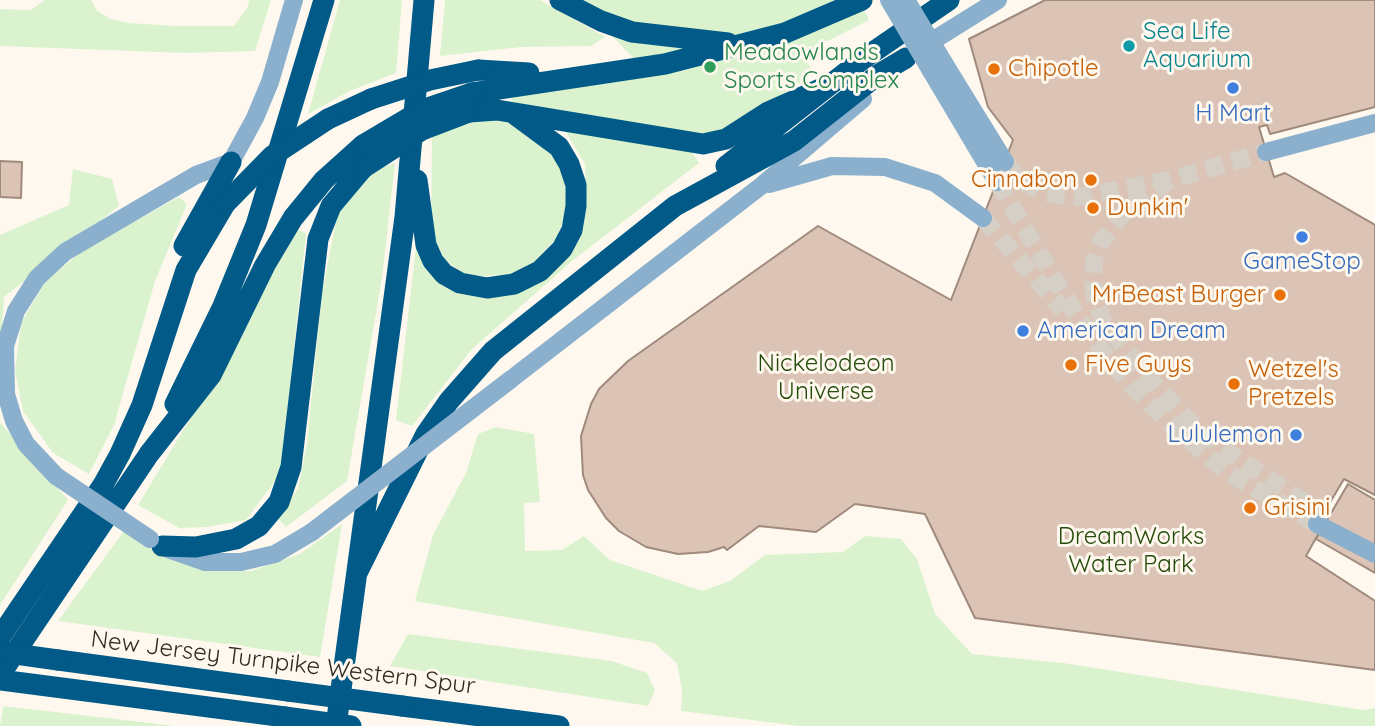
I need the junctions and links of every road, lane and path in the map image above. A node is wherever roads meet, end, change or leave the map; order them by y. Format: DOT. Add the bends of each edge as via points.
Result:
graph roads {
  1 [pos="294,0"];
  2 [pos="324,0"];
  3 [pos="424,0"];
  4 [pos="560,0"];
  5 [pos="862,0"];
  6 [pos="889,0"];
  7 [pos="906,0"];
  8 [pos="949,0"];
  9 [pos="998,0"];
  10 [pos="744,44"];
  11 [pos="906,58"];
  12 [pos="937,67"];
  13 [pos="573,76"];
  14 [pos="830,85"];
  15 [pos="470,102"];
  16 [pos="513,113"];
  17 [pos="1375,123"];
  18 [pos="413,146"];
  19 [pos="1266,152"];
  20 [pos="1004,162"];
  21 [pos="231,163"];
  22 [pos="997,182"];
  23 [pos="761,186"];
  24 [pos="675,206"];
  25 [pos="983,218"];
  26 [pos="149,454"];
  27 [pos="1320,519"];
  28 [pos="72,527"];
  29 [pos="156,542"];
  30 [pos="1375,554"];
  31 [pos="357,573"];
  32 [pos="0,637"];
  33 [pos="0,652"];
  34 [pos="0,678"];
  35 [pos="336,726"];
  36 [pos="351,726"];
  37 [pos="558,726"];
  1 -- 21 [label="street" via="270,82"];
  2 -- 26 [label="highway" via="287,132 240,265"];
  3 -- 18 [label="highway"];
  4 -- 10 [label="highway" via="601,21 648,36"];
  5 -- 10 [label="highway" via="785,33"];
  6 -- 12 [label="street, bridge"];
  7 -- 12 [label="street, bridge"];
  8 -- 14 [label="highway"];
  9 -- 11 [label="street"];
  10 -- 13 [label="highway" via="665,64"];
  11 -- 23 [label="street"];
  11 -- 24 [label="highway" via="794,141"];
  12 -- 20 [label="street"];
  12 -- 22 [label="street"];
  13 -- 15 [label="highway"];
  13 -- 28 [label="highway, bridge" via="478,71 430,80 328,119 272,156 225,204 186,270 134,425 103,485"];
  14 -- 16 [label="highway" via="710,144"];
  14 -- 24 [label="highway"];
  15 -- 16 [label="highway"];
  15 -- 26 [label="highway, bridge" via="422,110 363,145 324,180 269,257 211,375"];
  15 -- 29 [label="highway, bridge" via="363,168 331,206 318,239 291,467 279,502 259,526 236,539 206,546"];
  16 -- 18 [label="highway" via="559,147 573,174 577,196 572,230 562,249 540,271 514,284 468,286 444,274 433,261 424,236"];
  17 -- 19 [label="street"];
  18 -- 31 [label="highway"];
  21 -- 28 [label="highway" via="178,258 119,435"];
  21 -- 29 [label="street, bridge" via="196,175 65,252 22,299 5,346 6,394 26,444 56,476"];
  23 -- 25 [label="street" via="823,168 872,165 935,184"];
  23 -- 29 [label="street, bridge" via="312,533 275,554 241,562 205,562"];
  24 -- 31 [label="highway" via="521,326 465,382 415,452"];
  26 -- 34 [label="highway"];
  27 -- 30 [label="street"];
  28 -- 32 [label="highway"];
  31 -- 35 [label="highway"];
  33 -- 37 [label="highway, New Jersey Turnpike Western Spur, bridge"];
  34 -- 36 [label="highway, bridge"];
}
